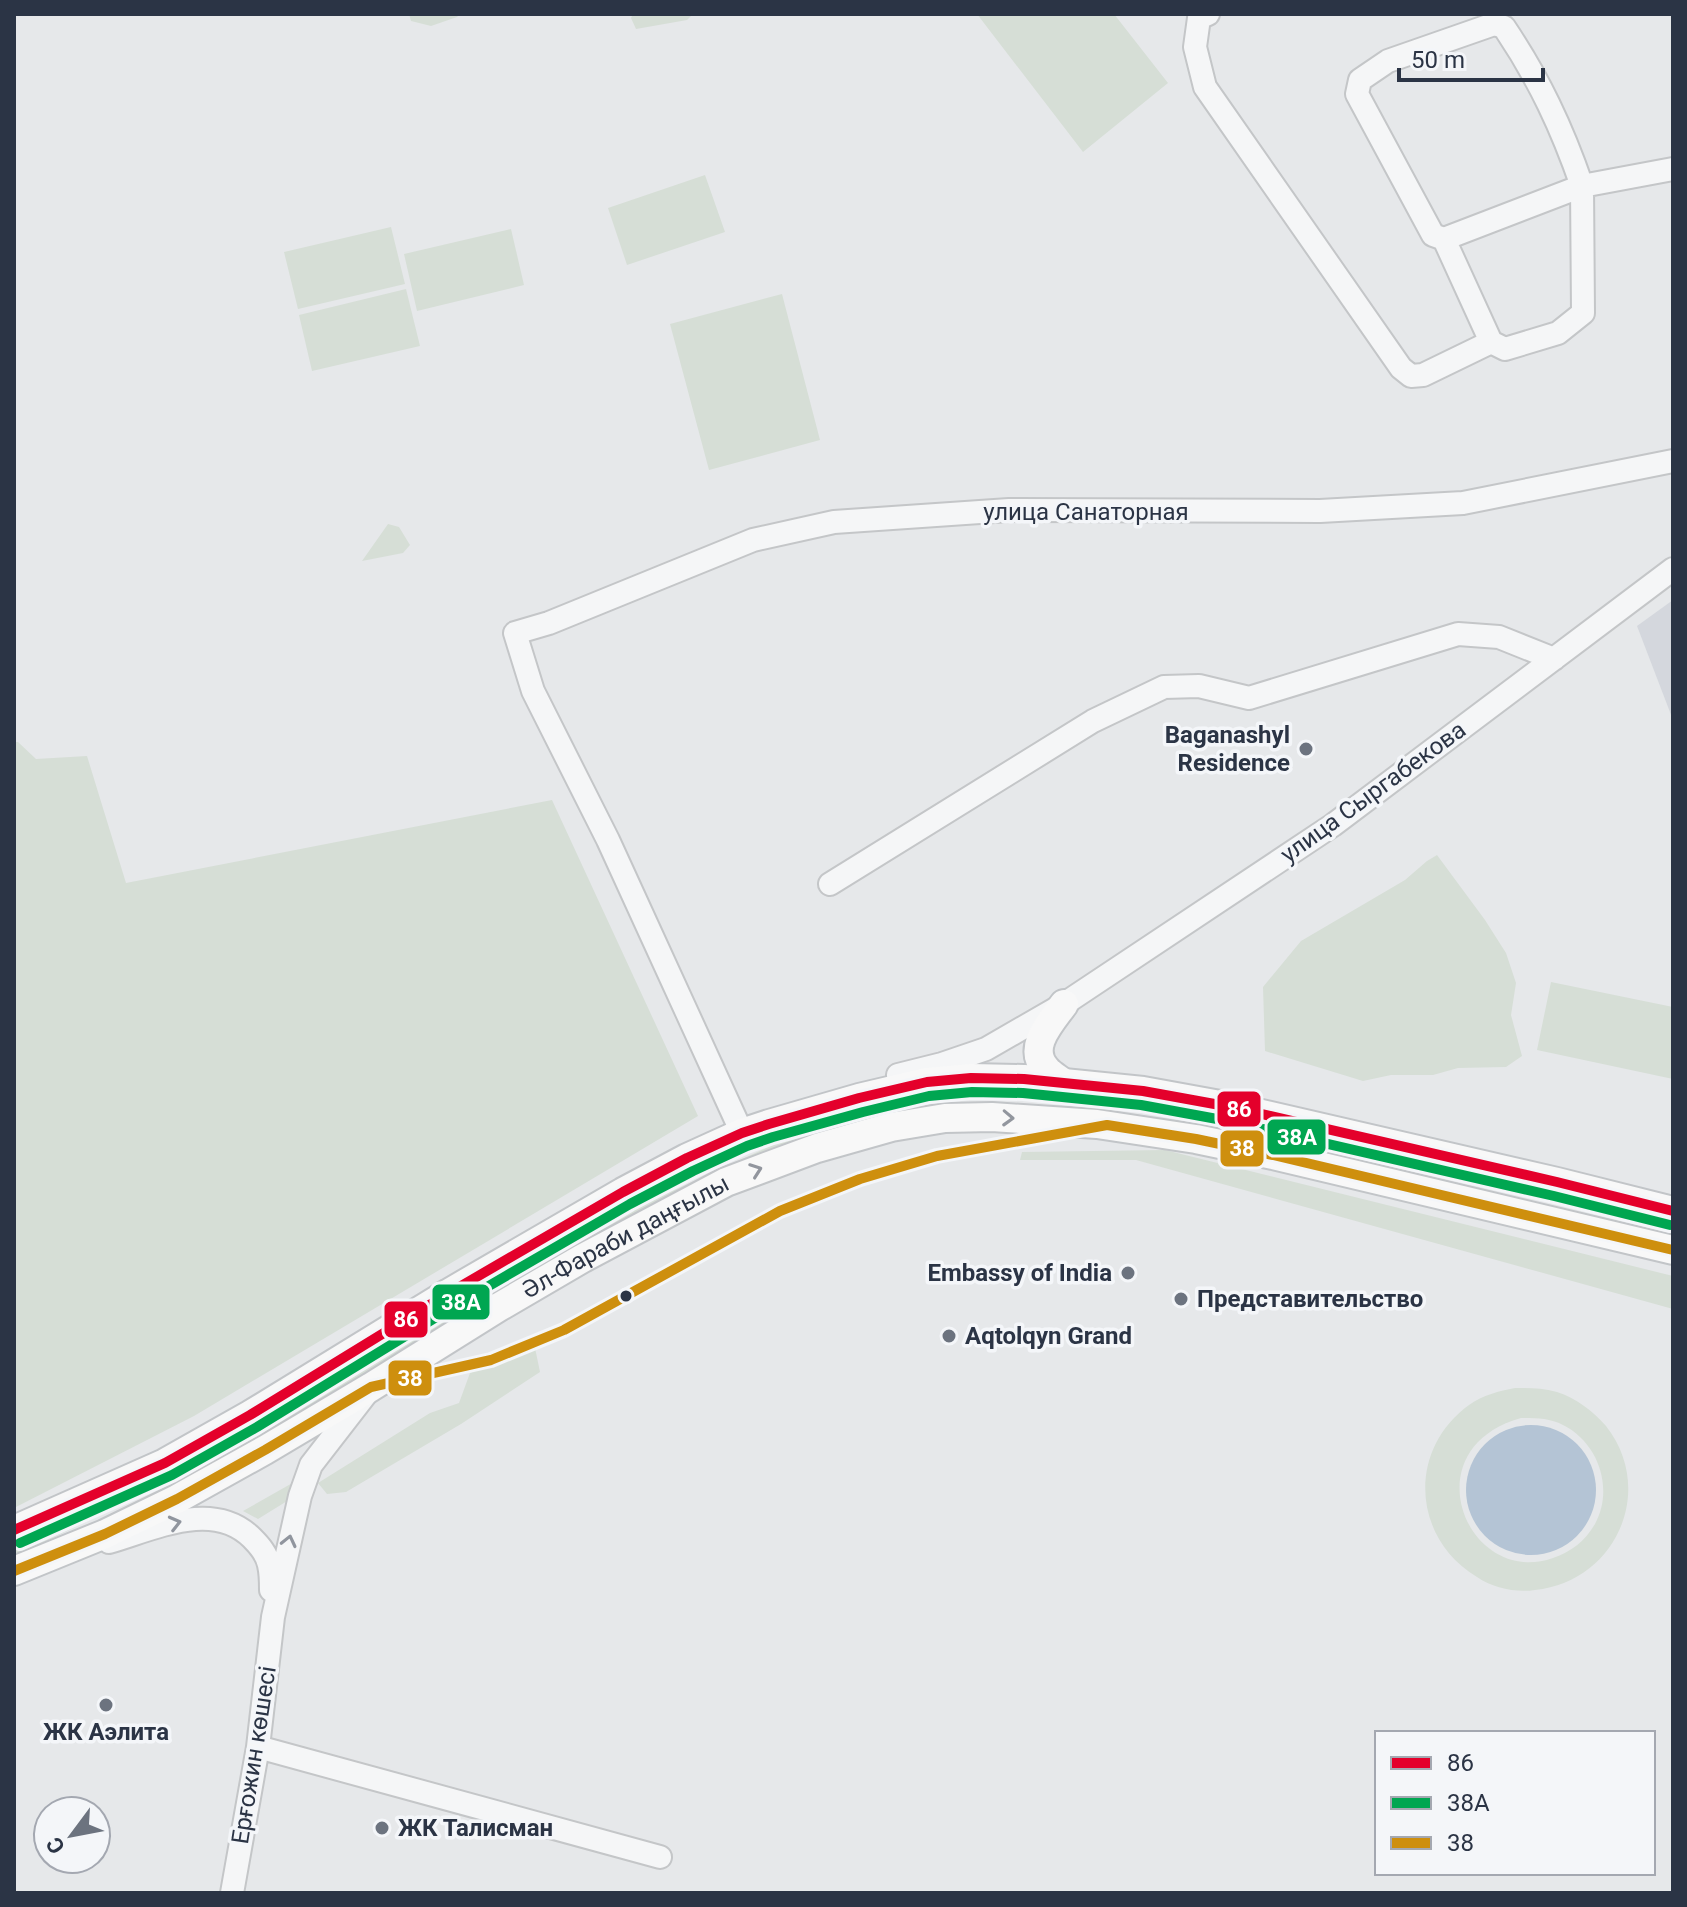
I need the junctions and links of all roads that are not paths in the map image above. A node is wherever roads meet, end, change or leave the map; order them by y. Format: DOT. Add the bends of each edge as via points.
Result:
graph roads {
  1 [pos="1208,14"];
  2 [pos="1506,21"];
  3 [pos="1673,169"];
  4 [pos="1582,186"];
  5 [pos="1444,239"];
  6 [pos="1491,342"];
  7 [pos="1673,461"];
  8 [pos="1673,569"];
  9 [pos="1554,659"];
  10 [pos="830,884"];
  11 [pos="1064,1004"];
  12 [pos="1062,1082"];
  13 [pos="742,1133"];
  14 [pos="1673,1211"];
  15 [pos="1673,1250"];
  16 [pos="371,1387"];
  17 [pos="14,1530"];
  18 [pos="17,1570"];
  19 [pos="273,1617"];
  20 [pos="258,1747"];
  21 [pos="660,1857"];
  22 [pos="232,1893"];
  1 -- 6 [label="street" via="1199,18 1195,47 1205,87 1401,368 1411,376 1423,375"];
  2 -- 4 [label="street" via="1567,142"];
  2 -- 5 [label="street" via="1388,61 1360,80 1357,94 1433,235"];
  3 -- 4 [label="street"];
  4 -- 5 [label="street"];
  4 -- 6 [label="street" via="1583,313 1558,333 1505,349"];
  5 -- 6 [label="street"];
  7 -- 13 [label="street, улица Санаторная" via="1463,503 1320,511 1009,510 834,522 753,540 515,633 533,691 608,840"];
  8 -- 9 [label="street, улица Сыргабекова"];
  9 -- 10 [label="street" via="1499,637 1458,634 1249,698 1199,686 1164,687 1093,721"];
  9 -- 11 [label="street, улица Сыргабекова" via="1333,825"];
  11 -- 12 [label="main road" via="1038,1045 1044,1068"];
  11 -- 13 [label="street, улица Сыргабекова" via="986,1049 848,1087"];
  12 -- 13 [label="main road, Әл-Фараби даңғылы" via="927,1082"];
  12 -- 14 [label="main road, Әл-Фараби даңғылы" via="1231,1107"];
  13 -- 17 [label="main road, Әл-Фараби даңғылы" via="623,1192 165,1463"];
  16 -- 15 [label="main road, Әл-Фараби даңғылы, one-way" via="499,1307 726,1182 891,1127 945,1118 1038,1119 1196,1139"];
  16 -- 18 [label="main road, Әл-Фараби даңғылы" via="177,1499"];
  19 -- 16 [label="street, Ерғожин көшесі, one-way" via="311,1465"];
  18 -- 19 [label="street, Ерғожин көшесі, one-way" via="180,1521 225,1521 262,1547 269,1563"];
  19 -- 20 [label="street, Ерғожин көшесі"];
  20 -- 21 [label="street"];
  20 -- 22 [label="street, Ерғожин көшесі"];
}
